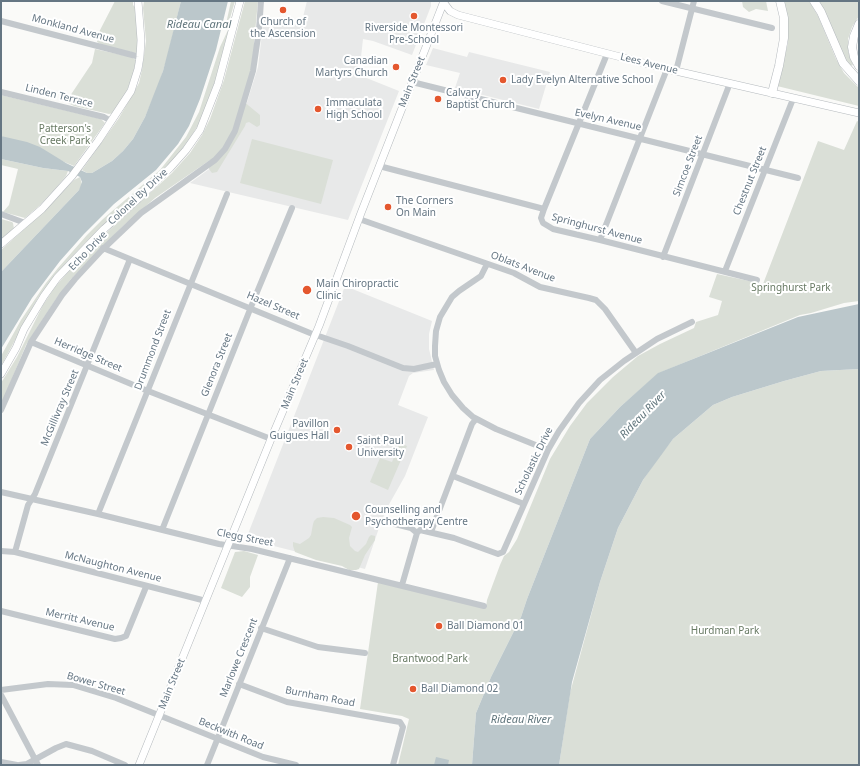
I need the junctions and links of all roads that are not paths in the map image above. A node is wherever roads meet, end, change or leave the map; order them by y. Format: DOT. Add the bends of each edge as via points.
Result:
graph roads {
  1 [pos="138,1"];
  2 [pos="240,1"];
  3 [pos="261,1"];
  4 [pos="662,1"];
  5 [pos="694,1"];
  6 [pos="780,1"];
  7 [pos="814,1"];
  8 [pos="443,2"];
  9 [pos="692,8"];
  10 [pos="1,21"];
  11 [pos="859,24"];
  12 [pos="772,28"];
  13 [pos="607,54"];
  14 [pos="140,57"];
  15 [pos="859,66"];
  16 [pos="667,69"];
  17 [pos="676,71"];
  18 [pos="859,81"];
  19 [pos="412,82"];
  20 [pos="730,83"];
  21 [pos="1,92"];
  22 [pos="772,94"];
  23 [pos="793,99"];
  24 [pos="859,113"];
  25 [pos="111,121"];
  26 [pos="579,123"];
  27 [pos="641,138"];
  28 [pos="703,154"];
  29 [pos="379,166"];
  30 [pos="765,169"];
  31 [pos="798,178"];
  32 [pos="227,194"];
  33 [pos="292,208"];
  34 [pos="544,209"];
  35 [pos="1,214"];
  36 [pos="359,219"];
  37 [pos="25,223"];
  38 [pos="600,240"];
  39 [pos="1,244"];
  40 [pos="103,248"];
  41 [pos="663,257"];
  42 [pos="130,259"];
  43 [pos="487,264"];
  44 [pos="725,271"];
  45 [pos="757,280"];
  46 [pos="190,283"];
  47 [pos="251,308"];
  48 [pos="692,322"];
  49 [pos="316,335"];
  50 [pos="31,342"];
  51 [pos="636,353"];
  52 [pos="437,364"];
  53 [pos="88,366"];
  54 [pos="1,374"];
  55 [pos="148,391"];
  56 [pos="1,410"];
  57 [pos="208,415"];
  58 [pos="476,419"];
  59 [pos="271,439"];
  60 [pos="548,450"];
  61 [pos="453,476"];
  62 [pos="1,492"];
  63 [pos="32,499"];
  64 [pos="524,504"];
  65 [pos="98,514"];
  66 [pos="395,524"];
  67 [pos="162,530"];
  68 [pos="431,532"];
  69 [pos="417,533"];
  70 [pos="228,545"];
  71 [pos="1,550"];
  72 [pos="15,552"];
  73 [pos="290,558"];
  74 [pos="402,585"];
  75 [pos="146,587"];
  76 [pos="206,601"];
  77 [pos="484,606"];
  78 [pos="1,611"];
  79 [pos="261,628"];
  80 [pos="365,653"];
  81 [pos="239,684"];
  82 [pos="1,690"];
  83 [pos="1,695"];
  84 [pos="159,716"];
  85 [pos="216,739"];
  86 [pos="35,758"];
  87 [pos="1,763"];
  88 [pos="18,765"];
  89 [pos="38,765"];
  90 [pos="125,765"];
  91 [pos="139,765"];
  92 [pos="206,765"];
  93 [pos="296,765"];
  94 [pos="393,765"];
  1 -- 14 [label="main road"];
  2 -- 54 [label="main road, Colonel By Drive" via="218,84 200,130 170,168 104,229 57,278 24,329"];
  3 -- 40 [label="street, Echo Drive" via="252,75 235,131 224,149 215,160 141,213"];
  4 -- 9 [label="street"];
  5 -- 9 [label="street"];
  6 -- 22 [label="highway" via="784,18 784,38"];
  7 -- 18 [label="highway" via="843,63"];
  8 -- 13 [label="main road, Lees Avenue" via="450,11 458,15"];
  8 -- 19 [label="main road, Main Street"];
  9 -- 12 [label="street"];
  9 -- 17 [label="street"];
  10 -- 14 [label="street, Monkland Avenue"];
  11 -- 15 [label="highway" via="852,47"];
  13 -- 16 [label="main road, Lees Avenue"];
  13 -- 26 [label="street"];
  14 -- 25 [label="main road" via="131,91"];
  16 -- 17 [label="main road, Lees Avenue"];
  16 -- 27 [label="street"];
  17 -- 20 [label="main road, Lees Avenue"];
  19 -- 26 [label="street, Evelyn Avenue"];
  19 -- 29 [label="main road, Main Street"];
  20 -- 22 [label="main road, Lees Avenue"];
  20 -- 28 [label="street, Simcoe Street"];
  21 -- 25 [label="street, Linden Terrace" via="104,117"];
  22 -- 23 [label="main road, Lees Avenue"];
  23 -- 24 [label="main road, Lees Avenue"];
  23 -- 30 [label="street, Chestnut Street"];
  25 -- 37 [label="main road" via="72,176 42,209"];
  26 -- 27 [label="street, Evelyn Avenue"];
  26 -- 34 [label="street"];
  27 -- 28 [label="street, Evelyn Avenue"];
  27 -- 38 [label="street"];
  28 -- 30 [label="street, Evelyn Avenue"];
  28 -- 41 [label="street, Simcoe Street"];
  29 -- 34 [label="street, Springhurst Avenue"];
  29 -- 36 [label="main road, Main Street"];
  30 -- 31 [label="street, Evelyn Avenue"];
  30 -- 44 [label="street, Chestnut Street"];
  32 -- 46 [label="street, Drummond Street"];
  33 -- 47 [label="street, Glenora Street"];
  34 -- 38 [label="street, Springhurst Avenue" via="541,218 548,227"];
  35 -- 37 [label="street"];
  36 -- 43 [label="street, Oblats Avenue"];
  36 -- 49 [label="main road, Main Street"];
  37 -- 39 [label="main road"];
  38 -- 41 [label="street, Springhurst Avenue"];
  40 -- 42 [label="street, Hazel Street"];
  40 -- 50 [label="street, Echo Drive" via="62,295"];
  41 -- 44 [label="street, Springhurst Avenue"];
  42 -- 46 [label="street, Hazel Street"];
  42 -- 53 [label="street, McGillivray Street"];
  43 -- 51 [label="street, Oblats Avenue" via="514,273 540,287 596,300"];
  43 -- 52 [label="street" via="478,279 452,297 440,317 435,346"];
  44 -- 45 [label="street, Springhurst Avenue"];
  46 -- 47 [label="street, Hazel Street"];
  46 -- 55 [label="street, Drummond Street"];
  47 -- 49 [label="street, Hazel Street"];
  47 -- 57 [label="street, Glenora Street"];
  48 -- 51 [label="street, Scholastic Drive" via="657,339"];
  49 -- 52 [label="street, Hazel Street" via="403,368 414,369"];
  49 -- 59 [label="main road, Main Street"];
  50 -- 53 [label="street, Herridge Street"];
  50 -- 56 [label="street, Echo Drive"];
  51 -- 60 [label="street, Scholastic Drive" via="607,374 586,395"];
  52 -- 58 [label="street" via="452,395"];
  53 -- 55 [label="street, Herridge Street"];
  53 -- 63 [label="street, McGillivray Street"];
  55 -- 57 [label="street, Herridge Street"];
  55 -- 65 [label="street, Drummond Street"];
  57 -- 59 [label="street, Herridge Street"];
  57 -- 67 [label="street, Glenora Street"];
  58 -- 60 [label="street"];
  58 -- 61 [label="street"];
  59 -- 70 [label="main road, Main Street"];
  60 -- 64 [label="street, Scholastic Drive"];
  61 -- 64 [label="street"];
  61 -- 68 [label="street"];
  62 -- 63 [label="street, Clegg Street"];
  63 -- 65 [label="street, Clegg Street"];
  63 -- 72 [label="street, McGillivray Street"];
  64 -- 68 [label="street, Scholastic Drive" via="507,547 504,552 498,554"];
  65 -- 67 [label="street, Clegg Street"];
  66 -- 69 [label="street" via="411,528"];
  67 -- 70 [label="street, Clegg Street"];
  68 -- 69 [label="street" via="420,530"];
  69 -- 74 [label="street"];
  70 -- 73 [label="street, Clegg Street"];
  70 -- 76 [label="main road, Main Street"];
  71 -- 72 [label="street"];
  72 -- 75 [label="street, McNaughton Avenue"];
  73 -- 74 [label="street, Clegg Street"];
  73 -- 79 [label="street, Marlowe Crescent"];
  74 -- 77 [label="street, Clegg Street"];
  75 -- 76 [label="street, McNaughton Avenue"];
  75 -- 78 [label="street, Merritt Avenue" via="126,636 121,638 114,639"];
  76 -- 84 [label="main road, Main Street"];
  79 -- 80 [label="street" via="318,647"];
  79 -- 81 [label="street, Marlowe Crescent"];
  81 -- 85 [label="street, Marlowe Crescent"];
  81 -- 94 [label="street, Burnham Road" via="287,702 400,722 403,727"];
  82 -- 84 [label="street, Bower Street" via="48,684 73,685 116,698"];
  83 -- 86 [label="street"];
  84 -- 85 [label="street, Beckwith Road"];
  84 -- 91 [label="main road, Main Street"];
  85 -- 92 [label="street, Marlowe Crescent"];
  85 -- 93 [label="street, Beckwith Road" via="263,758"];
  86 -- 88 [label="street" via="27,764"];
  86 -- 89 [label="street"];
  86 -- 90 [label="street" via="66,744 92,750"];
  87 -- 88 [label="street"];
}
